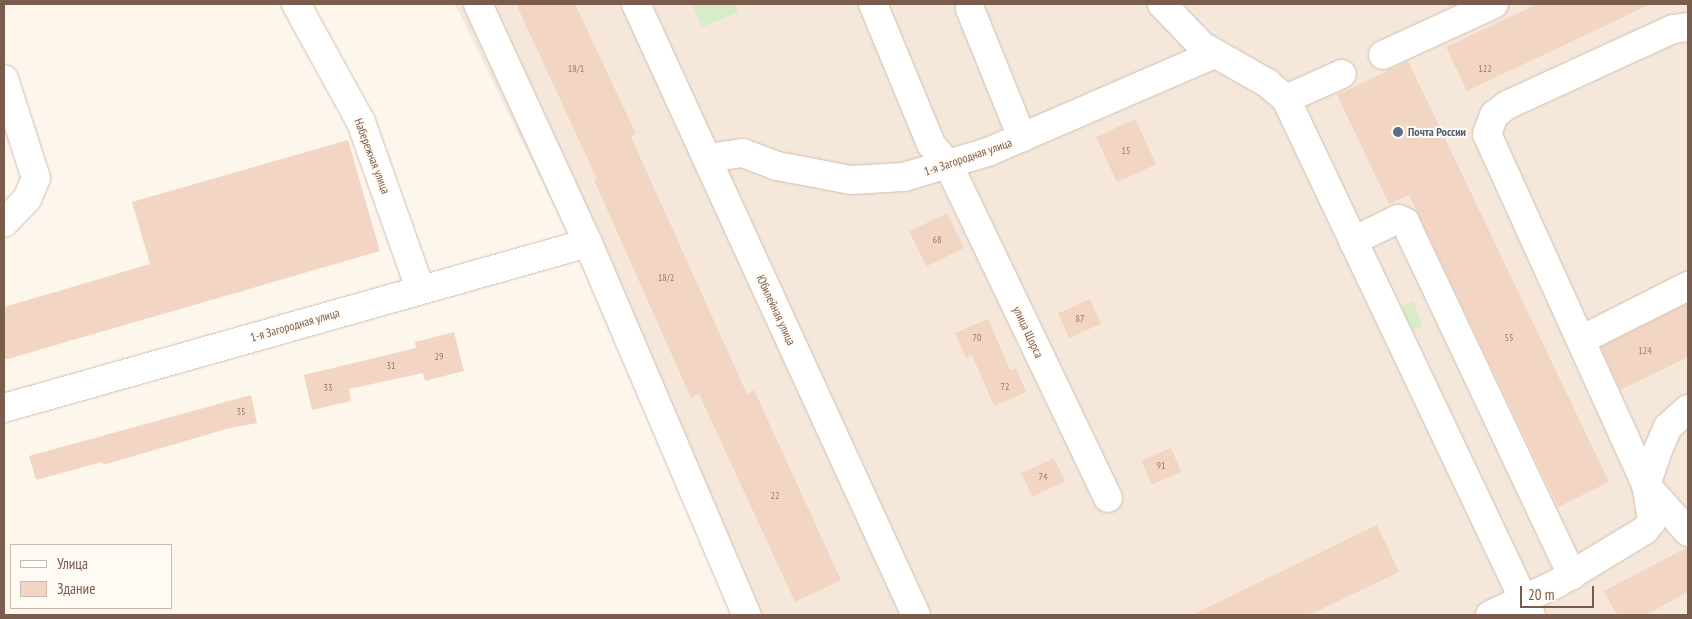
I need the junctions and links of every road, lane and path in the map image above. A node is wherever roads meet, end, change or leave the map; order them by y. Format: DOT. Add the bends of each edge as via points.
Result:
graph roads {
  1 [pos="296,4"];
  2 [pos="478,4"];
  3 [pos="636,4"];
  4 [pos="873,4"];
  5 [pos="1162,4"];
  6 [pos="1494,4"];
  7 [pos="970,9"];
  8 [pos="1688,28"];
  9 [pos="1215,54"];
  10 [pos="1382,55"];
  11 [pos="1342,74"];
  12 [pos="4,79"];
  13 [pos="1286,100"];
  14 [pos="1022,138"];
  15 [pos="707,158"];
  16 [pos="949,166"];
  17 [pos="4,223"];
  18 [pos="1353,241"];
  19 [pos="588,243"];
  20 [pos="1688,286"];
  21 [pos="420,289"];
  22 [pos="1581,340"];
  23 [pos="4,408"];
  24 [pos="1688,410"];
  25 [pos="1646,485"];
  26 [pos="1108,498"];
  27 [pos="1688,532"];
  28 [pos="1572,575"];
  29 [pos="1527,607"];
  30 [pos="747,615"];
  31 [pos="916,615"];
  32 [pos="1490,615"];
  1 -- 21 [label="street, Набережная улица" via="360,122"];
  2 -- 19 [label="street"];
  3 -- 15 [label="street, Юбилейная улица"];
  4 -- 16 [label="street, улица Щорса" via="931,144"];
  5 -- 9 [label="street" via="1202,46"];
  6 -- 10 [label="street"];
  7 -- 14 [label="street"];
  8 -- 22 [label="street" via="1673,29 1494,115 1488,134"];
  9 -- 13 [label="street" via="1267,83"];
  9 -- 14 [label="street, 1-я Загородная улица"];
  11 -- 13 [label="street"];
  12 -- 17 [label="street" via="36,178 27,199"];
  13 -- 18 [label="street"];
  14 -- 16 [label="street, 1-я Загородная улица"];
  15 -- 16 [label="street, 1-я Загородная улица" via="744,153 777,166 851,180 904,177"];
  15 -- 31 [label="street, Юбилейная улица"];
  16 -- 26 [label="street, улица Щорса"];
  18 -- 28 [label="street" via="1398,219 1405,222"];
  18 -- 29 [label="street"];
  19 -- 21 [label="street, 1-я Загородная улица"];
  19 -- 30 [label="street"];
  20 -- 22 [label="street"];
  21 -- 23 [label="street, 1-я Загородная улица"];
  22 -- 25 [label="street"];
  24 -- 25 [label="street" via="1668,427"];
  25 -- 27 [label="street"];
  25 -- 28 [label="street" via="1652,521 1645,530"];
  28 -- 29 [label="street"];
  29 -- 32 [label="street"];
}
